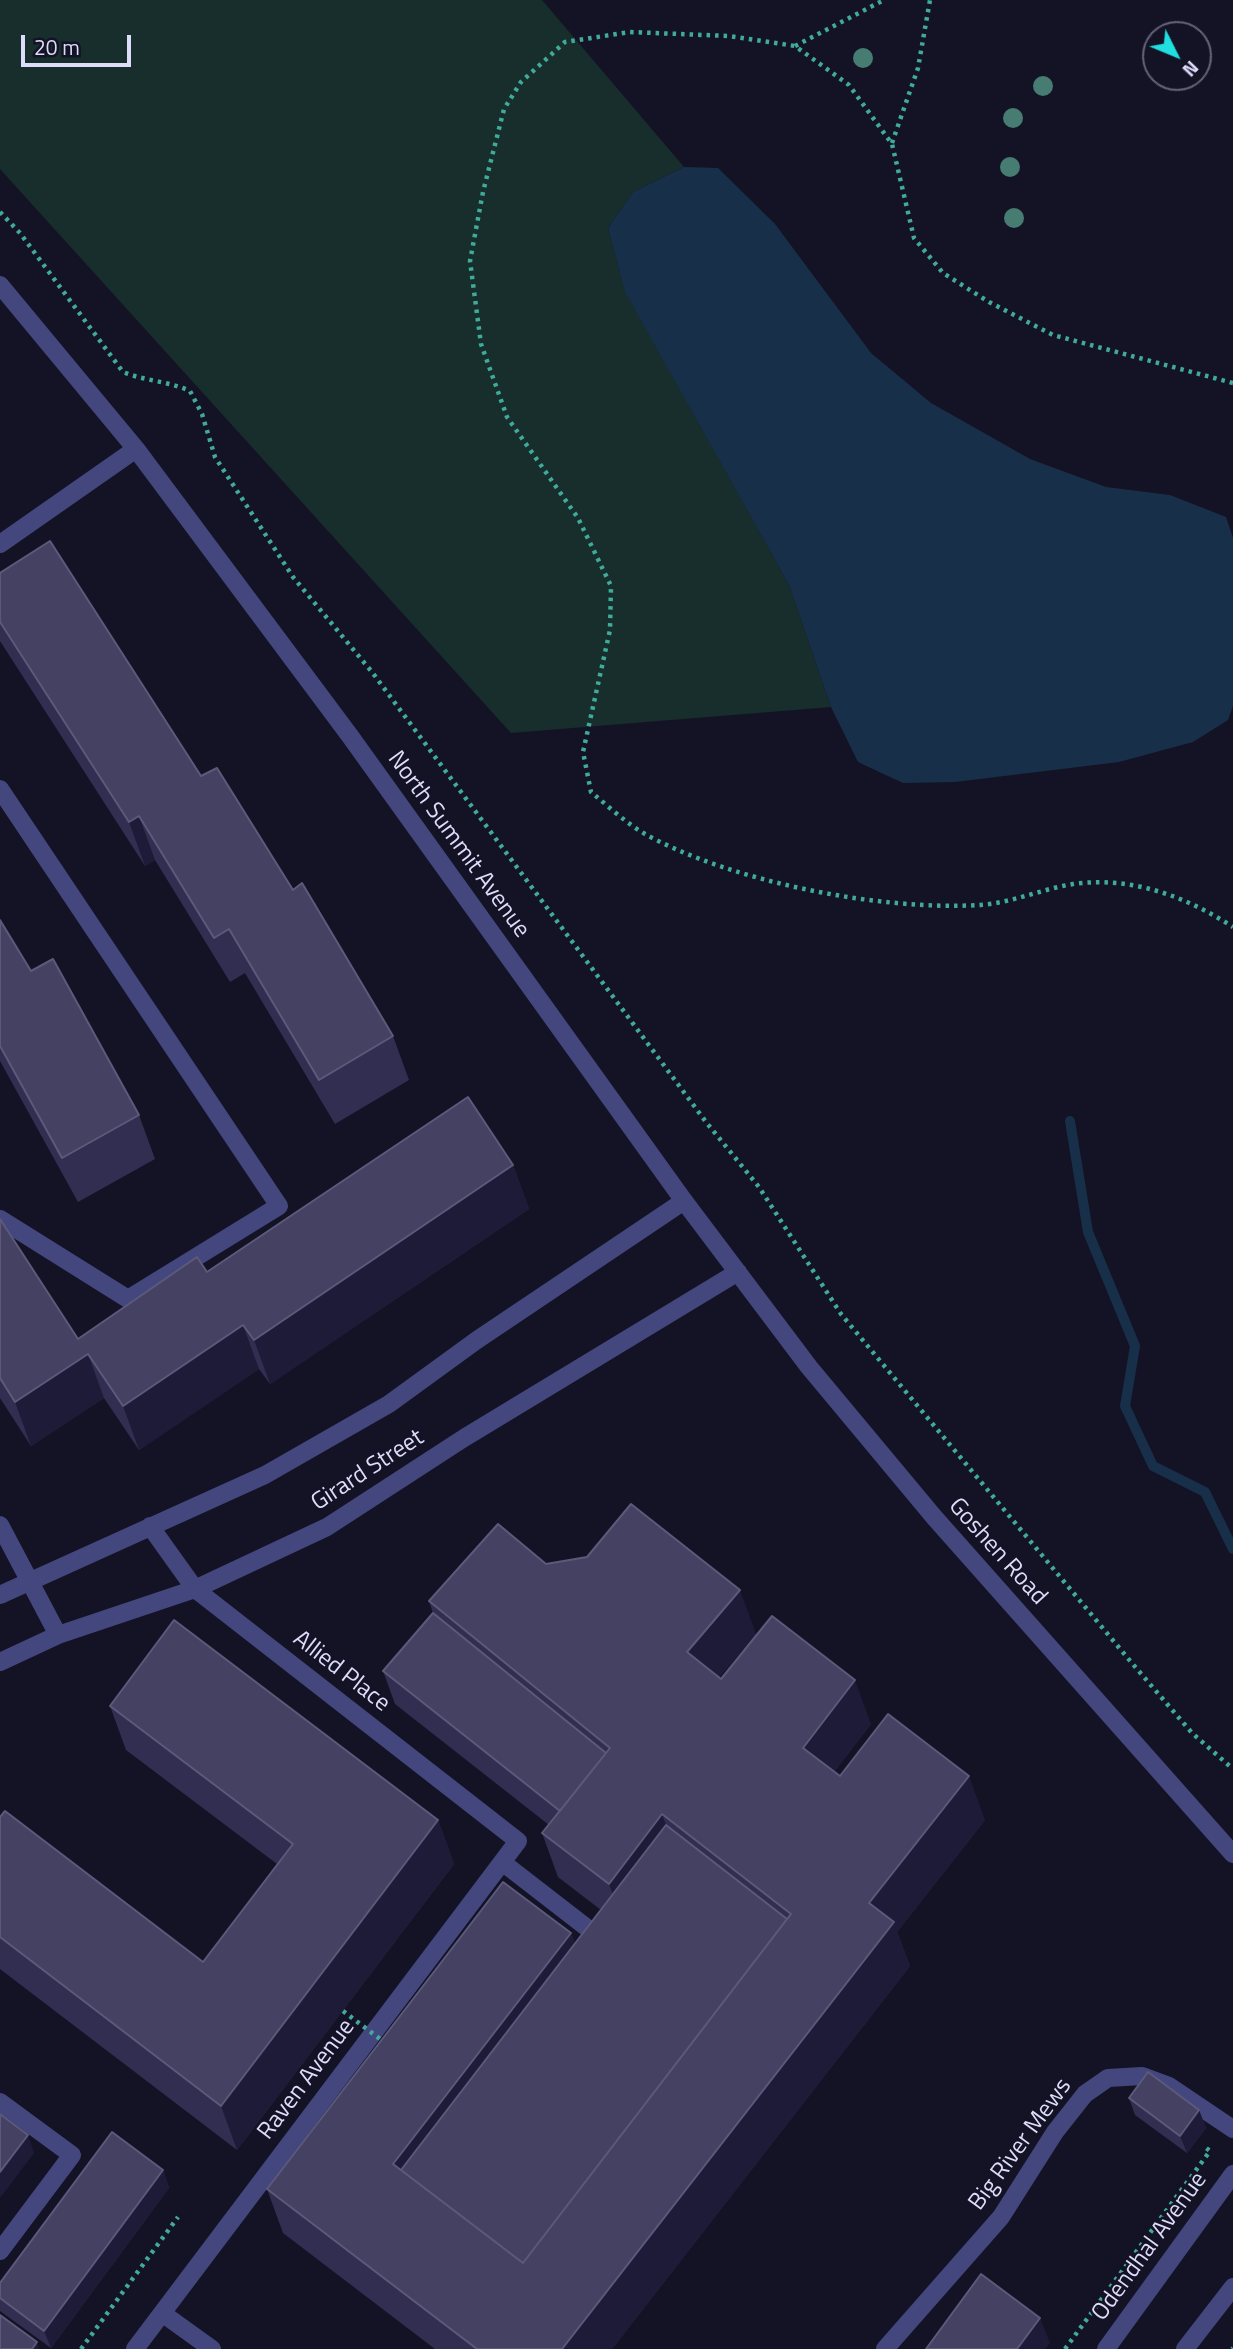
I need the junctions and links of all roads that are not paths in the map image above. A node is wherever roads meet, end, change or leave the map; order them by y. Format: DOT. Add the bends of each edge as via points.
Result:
graph roads {
  1 [pos="0,285"];
  2 [pos="136,449"];
  3 [pos="0,544"];
  4 [pos="0,789"];
  5 [pos="684,1201"];
  6 [pos="0,1219"];
  7 [pos="737,1272"];
  8 [pos="0,1525"];
  9 [pos="150,1526"];
  10 [pos="30,1580"];
  11 [pos="195,1589"];
  12 [pos="0,1595"];
  13 [pos="58,1635"];
  14 [pos="0,1662"];
  15 [pos="518,1841"];
  16 [pos="1233,1854"];
  17 [pos="502,1862"];
  18 [pos="611,1946"];
  19 [pos="0,2102"];
  20 [pos="1233,2129"];
  21 [pos="1233,2174"];
  22 [pos="0,2251"];
  23 [pos="1233,2287"];
  24 [pos="162,2313"];
  25 [pos="135,2349"];
  26 [pos="212,2349"];
  27 [pos="885,2349"];
  28 [pos="1106,2349"];
  29 [pos="1185,2349"];
  1 -- 2 [label="street, North Summit Avenue"];
  2 -- 3 [label="street"];
  2 -- 5 [label="street, North Summit Avenue" via="350,736"];
  4 -- 6 [label="street" via="279,1206 128,1299"];
  5 -- 7 [label="street, North Summit Avenue"];
  5 -- 9 [label="street, Girard Street" via="389,1404 265,1475"];
  7 -- 11 [label="street, Girard Street" via="327,1527"];
  7 -- 16 [label="street, Goshen Road" via="933,1517"];
  8 -- 10 [label="street"];
  9 -- 10 [label="street, Girard Street"];
  9 -- 11 [label="street, Allied Place"];
  10 -- 12 [label="street, Girard Street"];
  10 -- 13 [label="street"];
  11 -- 13 [label="street, Girard Street"];
  11 -- 15 [label="street, Allied Place"];
  13 -- 14 [label="street, Girard Street"];
  15 -- 17 [label="street, Raven Avenue"];
  17 -- 18 [label="street"];
  17 -- 24 [label="street, Raven Avenue"];
  19 -- 22 [label="street" via="72,2155"];
  20 -- 27 [label="street, Big River Mews" via="1168,2086 1142,2076 1108,2078 1086,2094 1055,2132 1001,2217"];
  21 -- 28 [label="street, Odendhal Avenue"];
  23 -- 29 [label="street"];
  24 -- 25 [label="street, Raven Avenue"];
  24 -- 26 [label="street"];
}
